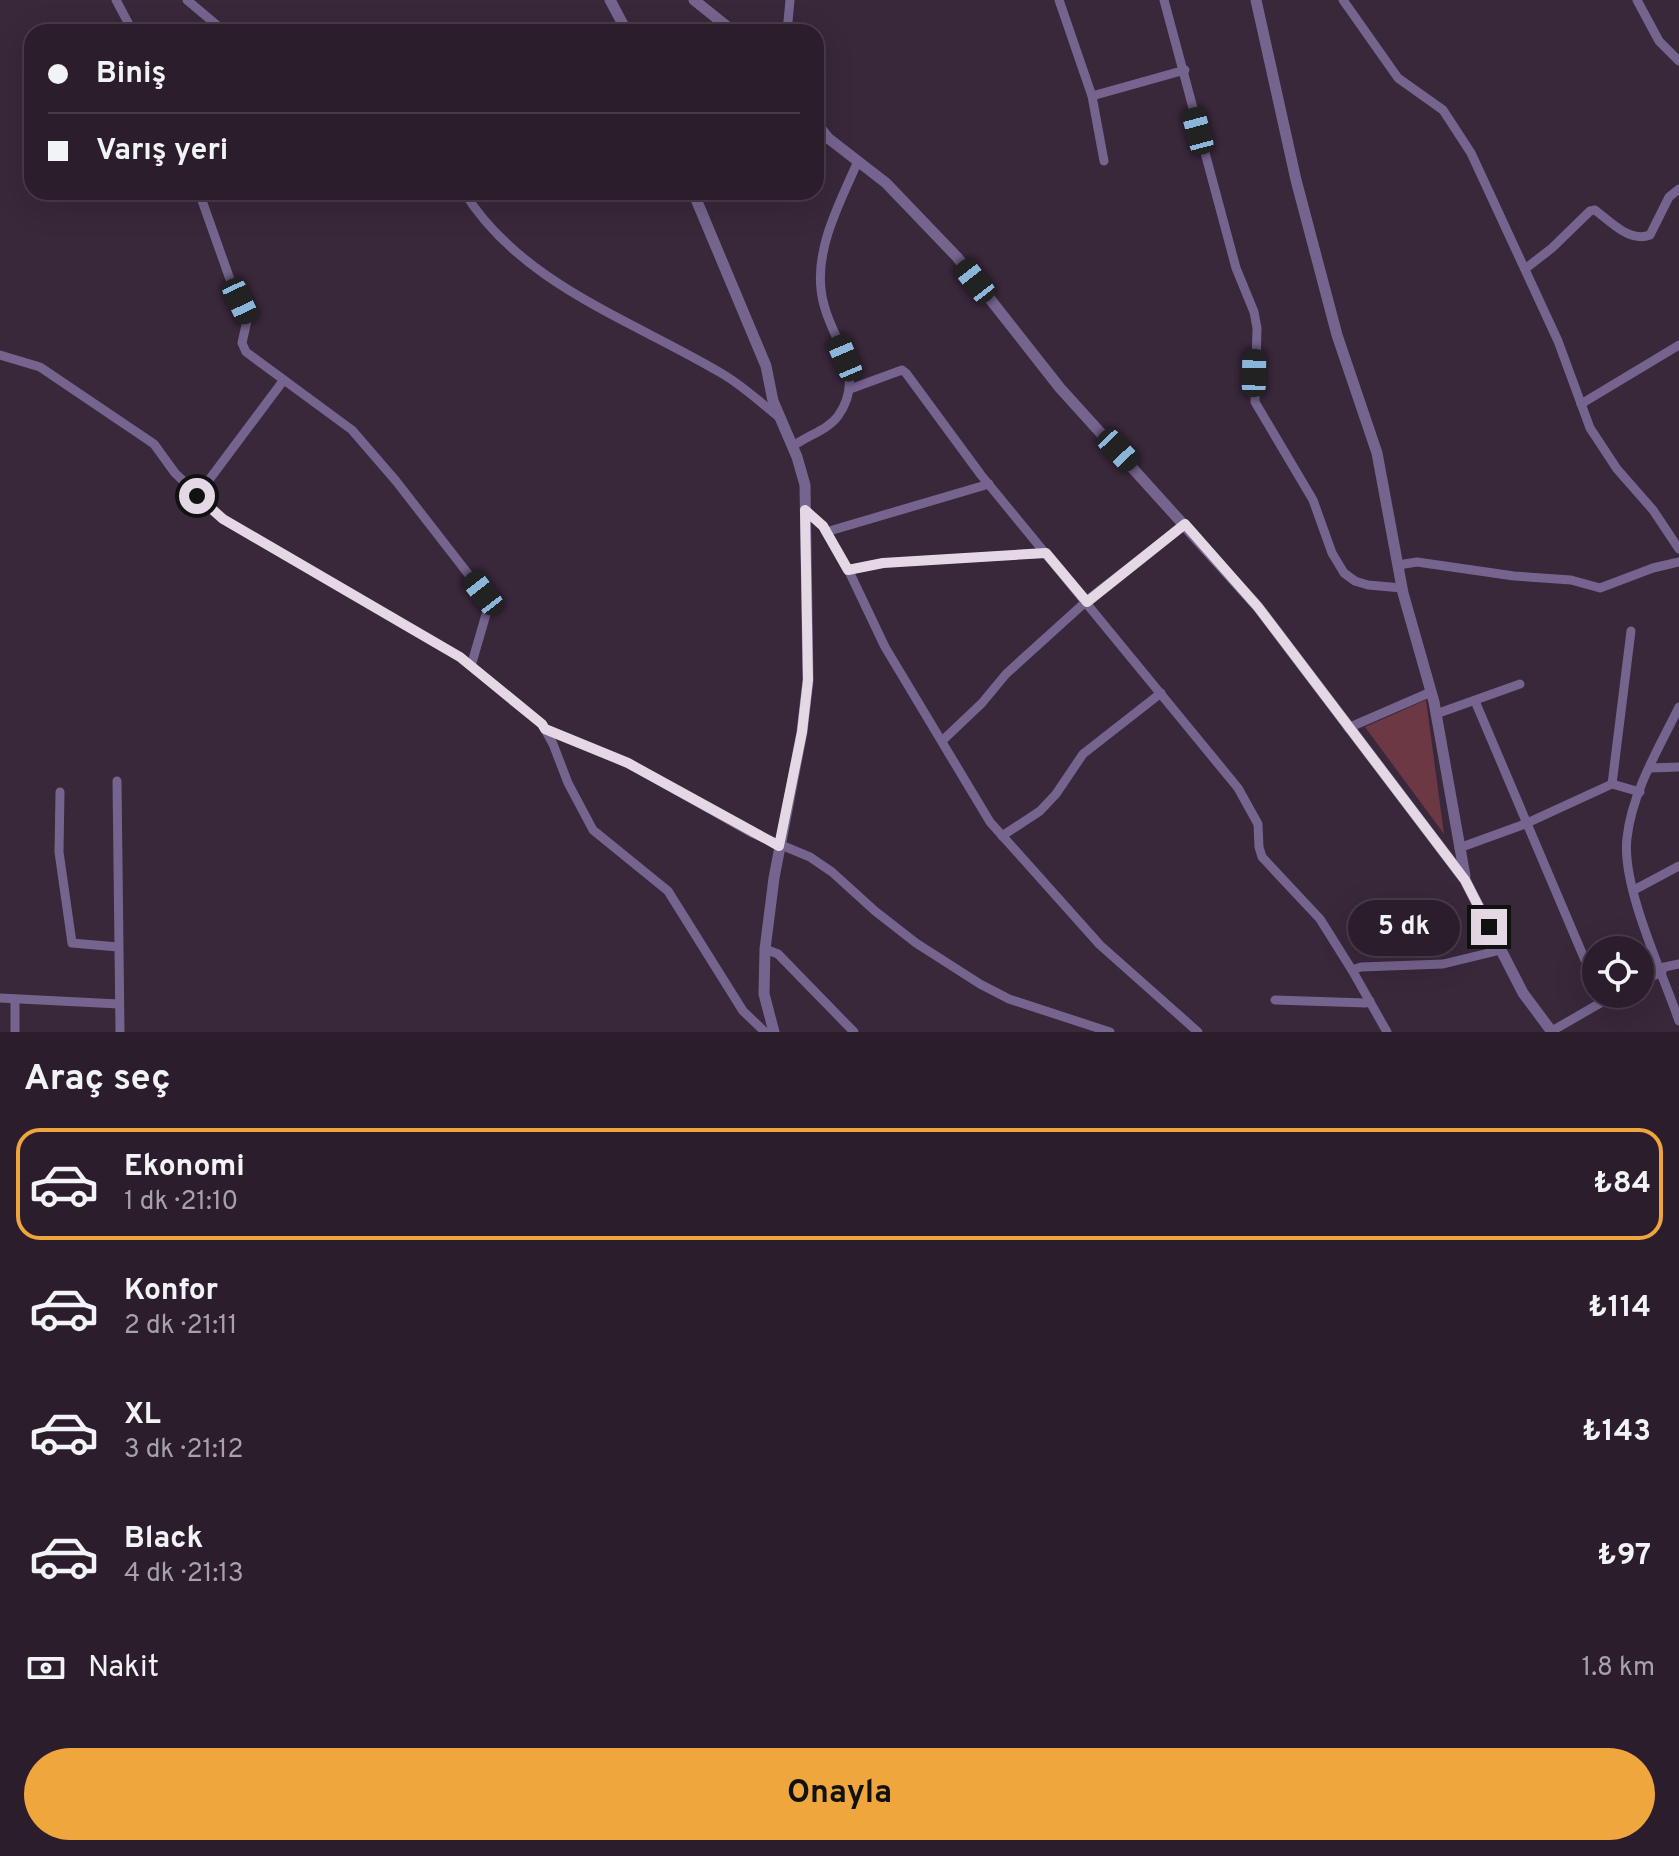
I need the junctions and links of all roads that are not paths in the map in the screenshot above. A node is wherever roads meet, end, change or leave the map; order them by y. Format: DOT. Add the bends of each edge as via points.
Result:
graph roads {
  1 [pos="116,0"];
  2 [pos="187,0"];
  3 [pos="610,0"];
  4 [pos="694,0"];
  5 [pos="790,0"];
  6 [pos="1059,0"];
  7 [pos="1164,0"];
  8 [pos="1256,0"];
  9 [pos="1343,0"];
  10 [pos="1637,0"];
  11 [pos="129,24"];
  12 [pos="216,24"];
  13 [pos="623,24"];
  14 [pos="724,24"];
  15 [pos="788,24"];
  16 [pos="1679,61"];
  17 [pos="1185,70"];
  18 [pos="1092,96"];
  19 [pos="824,133"];
  20 [pos="858,161"];
  21 [pos="1104,161"];
  22 [pos="1679,189"];
  23 [pos="202,200"];
  24 [pos="469,200"];
  25 [pos="696,200"];
  26 [pos="1525,269"];
  27 [pos="1679,345"];
  28 [pos="0,355"];
  29 [pos="283,381"];
  30 [pos="850,389"];
  31 [pos="1581,404"];
  32 [pos="780,418"];
  33 [pos="792,447"];
  34 [pos="989,484"];
  35 [pos="197,496"];
  36 [pos="805,510"];
  37 [pos="1185,524"];
  38 [pos="826,532"];
  39 [pos="1679,549"];
  40 [pos="1046,553"];
  41 [pos="1679,562"];
  42 [pos="1398,565"];
  43 [pos="848,570"];
  44 [pos="1402,588"];
  45 [pos="1087,602"];
  46 [pos="1631,631"];
  47 [pos="471,666"];
  48 [pos="1520,684"];
  49 [pos="1431,692"];
  50 [pos="1161,693"];
  51 [pos="1475,701"];
  52 [pos="1679,707"];
  53 [pos="1436,714"];
  54 [pos="1348,728"];
  55 [pos="545,729"];
  56 [pos="942,741"];
  57 [pos="1679,767"];
  58 [pos="1650,768"];
  59 [pos="117,781"];
  60 [pos="1612,784"];
  61 [pos="60,792"];
  62 [pos="1640,792"];
  63 [pos="1525,824"];
  64 [pos="1002,836"];
  65 [pos="779,846"];
  66 [pos="1459,848"];
  67 [pos="1679,866"];
  68 [pos="1465,880"];
  69 [pos="1634,890"];
  70 [pos="118,947"];
  71 [pos="765,949"];
  72 [pos="1501,950"];
  73 [pos="1582,954"];
  74 [pos="1679,964"];
  75 [pos="1352,970"];
  76 [pos="1661,970"];
  77 [pos="1654,974"];
  78 [pos="0,998"];
  79 [pos="15,999"];
  80 [pos="1275,1000"];
  81 [pos="1370,1001"];
  82 [pos="119,1004"];
  83 [pos="1586,1008"];
  84 [pos="1679,1021"];
  85 [pos="15,1032"];
  86 [pos="120,1032"];
  87 [pos="765,1032"];
  88 [pos="774,1032"];
  89 [pos="854,1032"];
  90 [pos="1110,1032"];
  91 [pos="1198,1032"];
  92 [pos="1387,1032"];
  93 [pos="1552,1032"];
  1 -- 11 [label="street"];
  2 -- 12 [label="street"];
  3 -- 13 [label="street"];
  4 -- 14 [label="street"];
  5 -- 15 [label="street"];
  6 -- 18 [label="street"];
  7 -- 17 [label="street"];
  8 -- 42 [label="street" via="1337,335 1377,453"];
  9 -- 26 [label="street" via="1398,78 1443,110 1452,123"];
  10 -- 16 [label="street" via="1659,41"];
  17 -- 18 [label="street"];
  17 -- 44 [label="street" via="1236,268 1254,312 1255,402 1313,500 1344,573 1368,585"];
  18 -- 21 [label="street"];
  19 -- 20 [label="street"];
  20 -- 30 [label="street" via="820,268 824,308 845,358"];
  20 -- 37 [label="street" via="957,257 1060,388"];
  22 -- 26 [label="street" via="1669,197 1650,235 1634,237 1590,211"];
  23 -- 29 [label="street" via="248,316 242,343 246,352"];
  24 -- 32 [label="street" via="525,261 724,374"];
  25 -- 32 [label="street" via="766,366"];
  26 -- 31 [label="street"];
  27 -- 31 [label="street"];
  28 -- 35 [label="street" via="40,367 154,444"];
  29 -- 35 [label="street"];
  29 -- 47 [label="street" via="352,430 483,593 487,611"];
  30 -- 33 [label="street" via="838,416"];
  30 -- 34 [label="street" via="902,370"];
  31 -- 39 [label="street" via="1617,469"];
  32 -- 33 [label="street"];
  33 -- 36 [label="street" via="805,485"];
  34 -- 38 [label="street"];
  34 -- 40 [label="street"];
  35 -- 47 [label="street" via="223,519"];
  36 -- 38 [label="street"];
  36 -- 65 [label="street" via="808,680"];
  37 -- 45 [label="street"];
  37 -- 54 [label="street" via="1258,607"];
  38 -- 43 [label="street"];
  40 -- 43 [label="street"];
  40 -- 45 [label="street"];
  41 -- 42 [label="street" via="1600,588 1417,562"];
  42 -- 44 [label="street"];
  43 -- 56 [label="street" via="885,647"];
  44 -- 49 [label="street"];
  45 -- 50 [label="street"];
  45 -- 56 [label="street" via="1006,674"];
  46 -- 60 [label="street"];
  47 -- 55 [label="street"];
  48 -- 51 [label="street"];
  49 -- 53 [label="street"];
  49 -- 54 [label="street"];
  50 -- 64 [label="street" via="1083,754 1040,811"];
  50 -- 75 [label="street" via="1238,788 1258,824 1262,857 1315,913"];
  51 -- 53 [label="street"];
  51 -- 63 [label="street"];
  52 -- 58 [label="street"];
  53 -- 66 [label="street"];
  54 -- 68 [label="street"];
  55 -- 65 [label="street" via="628,763"];
  55 -- 87 [label="street" via="593,830 668,891 743,1011"];
  56 -- 64 [label="street"];
  57 -- 58 [label="street"];
  58 -- 62 [label="street"];
  59 -- 70 [label="street"];
  60 -- 62 [label="street"];
  60 -- 63 [label="street"];
  61 -- 70 [label="street" via="59,852 72,943"];
  62 -- 69 [label="street" via="1626,851"];
  63 -- 66 [label="street"];
  63 -- 73 [label="street"];
  64 -- 91 [label="street" via="1100,945"];
  65 -- 71 [label="street"];
  65 -- 90 [label="street" via="832,872 916,943 980,984 1009,999"];
  66 -- 68 [label="street"];
  67 -- 69 [label="street"];
  68 -- 72 [label="street"];
  69 -- 76 [label="street"];
  70 -- 82 [label="street"];
  71 -- 88 [label="street" via="764,994"];
  71 -- 89 [label="street" via="778,954"];
  72 -- 75 [label="street" via="1443,964"];
  72 -- 93 [label="street" via="1523,993"];
  74 -- 76 [label="street"];
  75 -- 81 [label="street"];
  76 -- 77 [label="street"];
  76 -- 84 [label="street"];
  78 -- 79 [label="street"];
  79 -- 82 [label="street"];
  79 -- 85 [label="street"];
  80 -- 81 [label="street"];
  81 -- 92 [label="street"];
  82 -- 86 [label="street"];
  83 -- 93 [label="street"];
}
